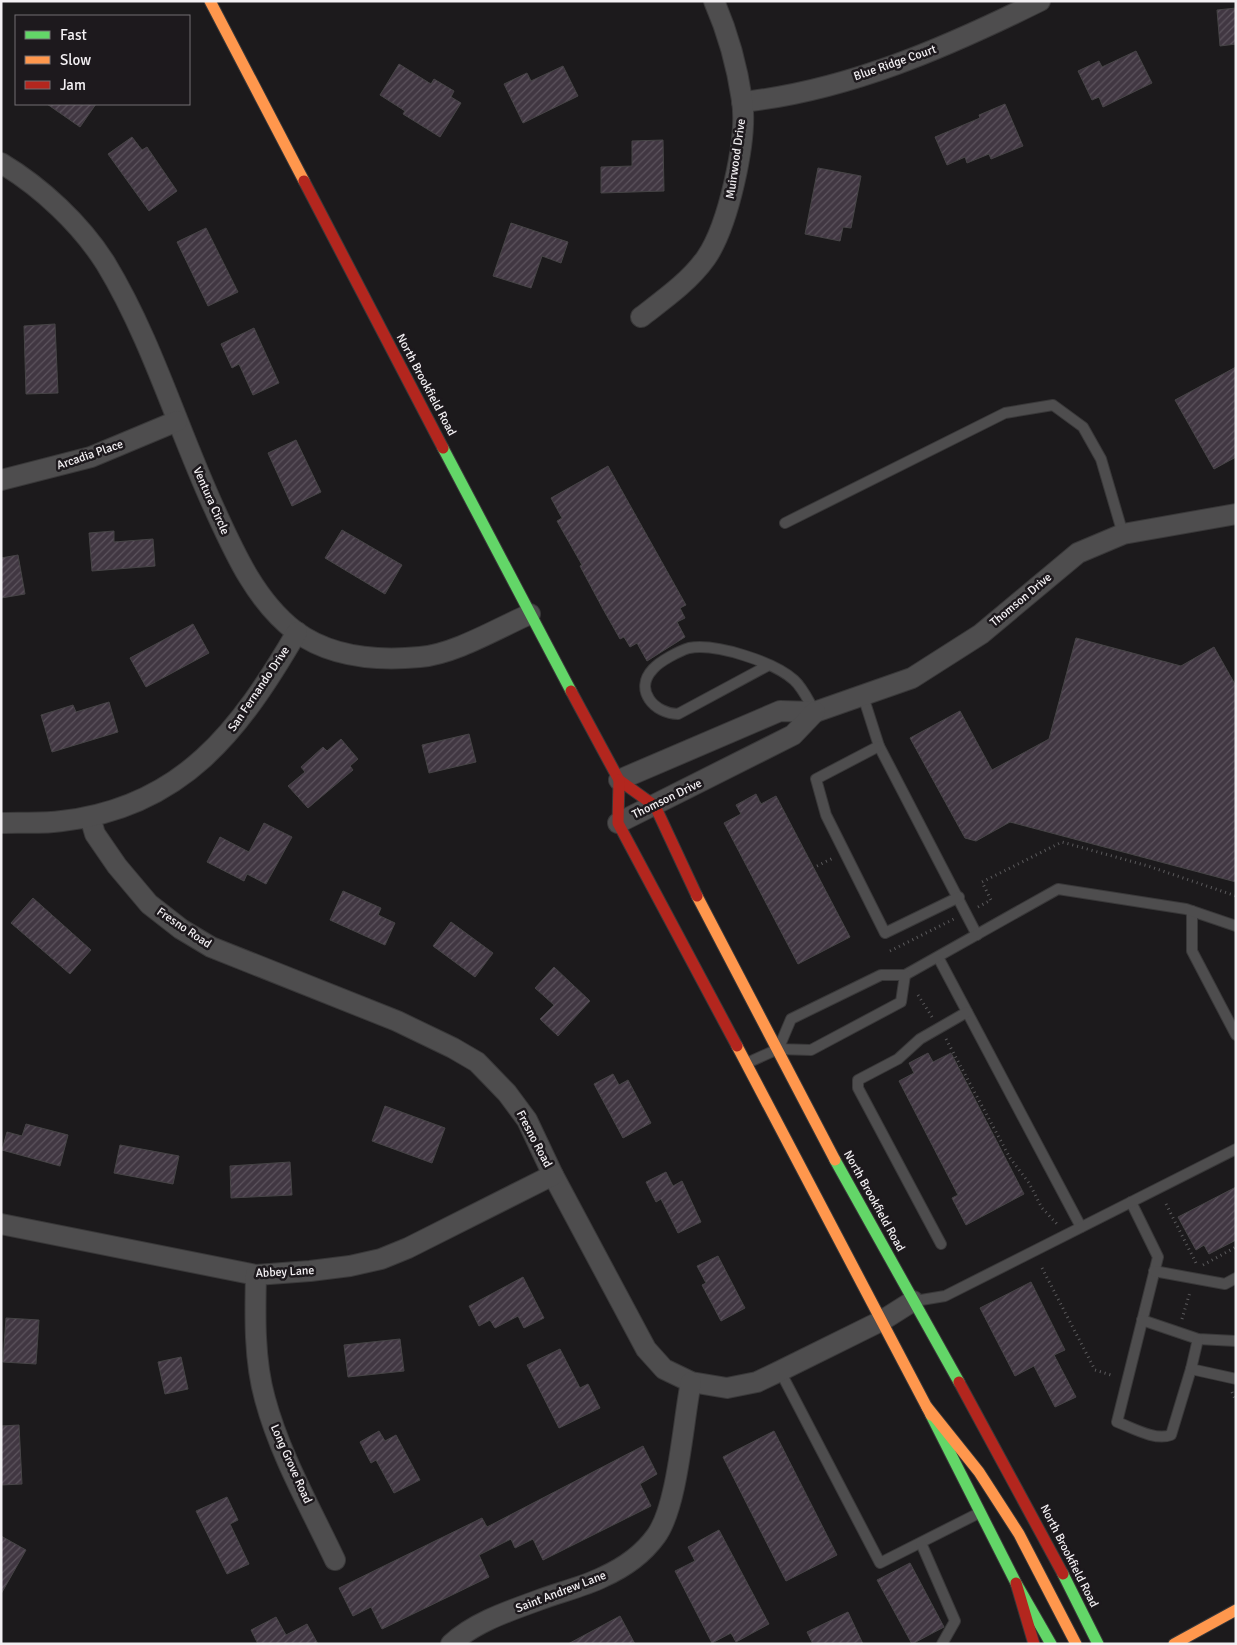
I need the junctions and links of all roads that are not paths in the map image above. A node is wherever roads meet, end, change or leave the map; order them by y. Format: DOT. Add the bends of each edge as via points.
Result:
graph roads {
  1 [pos="210,1"];
  2 [pos="714,1"];
  3 [pos="1040,1"];
  4 [pos="742,102"];
  5 [pos="1,163"];
  6 [pos="641,317"];
  7 [pos="176,421"];
  8 [pos="1,480"];
  9 [pos="1236,514"];
  10 [pos="785,523"];
  11 [pos="1123,534"];
  12 [pos="530,614"];
  13 [pos="297,632"];
  14 [pos="769,665"];
  15 [pos="863,696"];
  16 [pos="815,712"];
  17 [pos="879,746"];
  18 [pos="619,780"];
  19 [pos="655,806"];
  20 [pos="90,817"];
  21 [pos="1,822"];
  22 [pos="618,823"];
  23 [pos="959,897"];
  24 [pos="1192,911"];
  25 [pos="1236,926"];
  26 [pos="977,935"];
  27 [pos="938,957"];
  28 [pos="905,975"];
  29 [pos="967,1012"];
  30 [pos="1236,1035"];
  31 [pos="778,1050"];
  32 [pos="746,1064"];
  33 [pos="1236,1149"];
  34 [pos="553,1175"];
  35 [pos="1131,1202"];
  36 [pos="1,1224"];
  37 [pos="1081,1227"];
  38 [pos="941,1244"];
  39 [pos="1154,1271"];
  40 [pos="256,1274"];
  41 [pos="1236,1278"];
  42 [pos="914,1301"];
  43 [pos="883,1320"];
  44 [pos="1142,1320"];
  45 [pos="1198,1339"];
  46 [pos="1236,1341"];
  47 [pos="1191,1369"];
  48 [pos="780,1371"];
  49 [pos="1236,1379"];
  50 [pos="691,1382"];
  51 [pos="928,1407"];
  52 [pos="980,1512"];
  53 [pos="921,1543"];
  54 [pos="335,1560"];
  55 [pos="1016,1583"];
  56 [pos="1236,1610"];
  57 [pos="451,1644"];
  58 [pos="942,1644"];
  59 [pos="1034,1644"];
  60 [pos="1051,1644"];
  61 [pos="1076,1644"];
  62 [pos="1098,1644"];
  63 [pos="1174,1644"];
  1 -- 12 [label="street, North Brookfield Road"];
  2 -- 4 [label="street, Muirwood Drive" via="733,51"];
  3 -- 4 [label="street, Blue Ridge Court" via="977,32 914,57 783,98"];
  4 -- 6 [label="street, Muirwood Drive" via="741,133 730,205 720,230 706,258 688,278"];
  5 -- 7 [label="street, Ventura Circle" via="36,188 73,223 105,263 141,334"];
  7 -- 8 [label="street, Arcadia Place" via="91,457"];
  7 -- 13 [label="street, Ventura Circle" via="247,574 276,614"];
  9 -- 11 [label="street, Thomson Drive"];
  10 -- 11 [label="lane" via="1005,413 1053,405 1083,427 1101,459"];
  11 -- 15 [label="street, Thomson Drive" via="1078,553 981,634 912,678"];
  12 -- 13 [label="street, Ventura Circle" via="451,649 422,657 374,658 341,652"];
  12 -- 18 [label="street, North Brookfield Road"];
  13 -- 20 [label="street, San Fernando Drive" via="241,719 202,762 149,795"];
  14 -- 14 [label="lane" via="722,650 690,648 653,668 646,678 645,689 649,702 658,710 678,714"];
  14 -- 16 [label="lane" via="795,680"];
  15 -- 16 [label="street, Thomson Drive"];
  15 -- 17 [label="lane"];
  16 -- 18 [label="street, Thomson Drive" via="780,711"];
  16 -- 19 [label="street, Thomson Drive" via="793,735"];
  17 -- 23 [label="lane"];
  17 -- 23 [label="lane" via="816,779 826,815 885,933"];
  18 -- 19 [label="street, North Brookfield Road"];
  18 -- 22 [label="street, North Brookfield Road"];
  19 -- 22 [label="street, Thomson Drive"];
  19 -- 31 [label="street, North Brookfield Road"];
  20 -- 21 [label="street, San Fernando Drive" via="60,822"];
  20 -- 34 [label="street, Fresno Road" via="95,834 116,866 149,904 211,947 397,1021 477,1062 527,1120"];
  22 -- 32 [label="street, North Brookfield Road"];
  23 -- 26 [label="lane"];
  24 -- 25 [label="lane"];
  24 -- 26 [label="lane" via="1058,889"];
  24 -- 30 [label="lane" via="1192,951"];
  26 -- 27 [label="lane"];
  27 -- 28 [label="lane"];
  27 -- 29 [label="lane"];
  28 -- 31 [label="lane" via="881,975 792,1019"];
  28 -- 31 [label="lane" via="901,1002 811,1050"];
  29 -- 37 [label="lane"];
  29 -- 38 [label="lane" via="920,1039 898,1059 858,1080 858,1088"];
  31 -- 32 [label="lane"];
  31 -- 42 [label="street, North Brookfield Road" via="851,1190"];
  32 -- 43 [label="street, North Brookfield Road"];
  33 -- 35 [label="lane"];
  34 -- 40 [label="street, Abbey Lane" via="435,1236 381,1259 350,1266"];
  34 -- 50 [label="street, Fresno Road" via="646,1349 664,1369"];
  35 -- 37 [label="lane"];
  35 -- 39 [label="lane" via="1158,1257"];
  36 -- 40 [label="street, Abbey Lane"];
  37 -- 42 [label="lane" via="945,1296"];
  39 -- 41 [label="lane" via="1225,1284"];
  39 -- 44 [label="lane"];
  40 -- 54 [label="street, Long Grove Road" via="258,1365 265,1399 278,1440"];
  42 -- 43 [label="street, Fresno Road"];
  42 -- 62 [label="street, North Brookfield Road" via="1045,1537"];
  43 -- 48 [label="street, Fresno Road"];
  43 -- 51 [label="street, North Brookfield Road"];
  44 -- 45 [label="lane"];
  44 -- 47 [label="lane" via="1117,1422 1164,1438 1171,1435"];
  45 -- 46 [label="lane"];
  45 -- 47 [label="lane"];
  47 -- 49 [label="lane"];
  48 -- 50 [label="street, Fresno Road" via="756,1382 727,1388"];
  48 -- 53 [label="lane" via="880,1563"];
  50 -- 57 [label="street, Saint Andrew Lane" via="673,1496 658,1534 644,1550 602,1578 512,1610"];
  51 -- 52 [label="street, North Brookfield Road"];
  51 -- 61 [label="street" via="979,1472 1019,1534"];
  52 -- 53 [label="lane"];
  52 -- 55 [label="street, North Brookfield Road"];
  53 -- 58 [label="lane" via="955,1621"];
  55 -- 59 [label="street"];
  55 -- 60 [label="street, North Brookfield Road"];
  56 -- 63 [label="street"];
}
